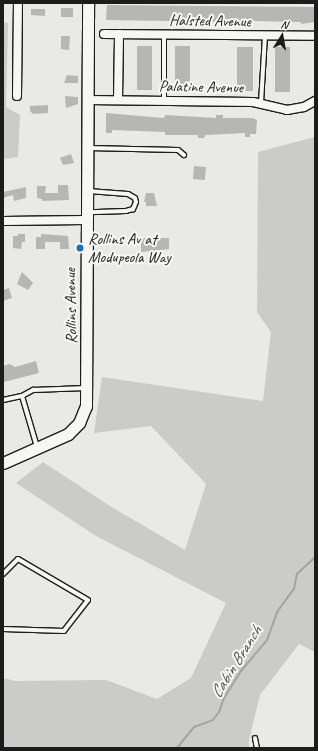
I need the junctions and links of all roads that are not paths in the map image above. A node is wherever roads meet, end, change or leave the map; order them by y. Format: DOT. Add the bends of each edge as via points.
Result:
graph roads {
  1 [pos="18,3"];
  2 [pos="88,3"];
  3 [pos="104,34"];
  4 [pos="119,34"];
  5 [pos="164,35"];
  6 [pos="265,36"];
  7 [pos="315,36"];
  8 [pos="17,96"];
  9 [pos="87,100"];
  10 [pos="118,100"];
  11 [pos="164,100"];
  12 [pos="261,102"];
  13 [pos="314,102"];
  14 [pos="86,148"];
  15 [pos="184,155"];
  16 [pos="85,191"];
  17 [pos="85,216"];
  18 [pos="3,221"];
  19 [pos="87,388"];
  20 [pos="22,396"];
  21 [pos="3,400"];
  22 [pos="37,449"];
  23 [pos="3,463"];
  24 [pos="3,574"];
  25 [pos="3,629"];
  26 [pos="255,738"];
  27 [pos="257,748"];
  1 -- 8 [label="street"];
  2 -- 9 [label="street, Rollins Avenue"];
  3 -- 4 [label="street, Halsted Avenue"];
  4 -- 5 [label="street, Halsted Avenue"];
  4 -- 10 [label="street"];
  5 -- 6 [label="street, Halsted Avenue"];
  5 -- 11 [label="lane"];
  6 -- 7 [label="street, Halsted Avenue"];
  6 -- 12 [label="lane"];
  9 -- 10 [label="street, Palatine Avenue"];
  9 -- 14 [label="street, Rollins Avenue"];
  10 -- 11 [label="street, Palatine Avenue"];
  11 -- 12 [label="street, Palatine Avenue"];
  12 -- 13 [label="street, Palatine Avenue" via="287,110"];
  14 -- 15 [label="lane" via="178,150"];
  14 -- 16 [label="street, Rollins Avenue"];
  16 -- 17 [label="street, Rollins Avenue"];
  16 -- 17 [label="lane" via="128,194 135,198 136,202 133,208 126,212"];
  17 -- 18 [label="street"];
  17 -- 19 [label="street, Rollins Avenue"];
  19 -- 20 [label="lane" via="33,390"];
  19 -- 22 [label="street, Rollins Avenue" via="85,411 79,423 62,438"];
  20 -- 21 [label="lane"];
  20 -- 22 [label="lane"];
  22 -- 23 [label="street, Rollins Avenue"];
  24 -- 25 [label="lane" via="18,559 88,600 64,631"];
  26 -- 27 [label="lane"];
}
